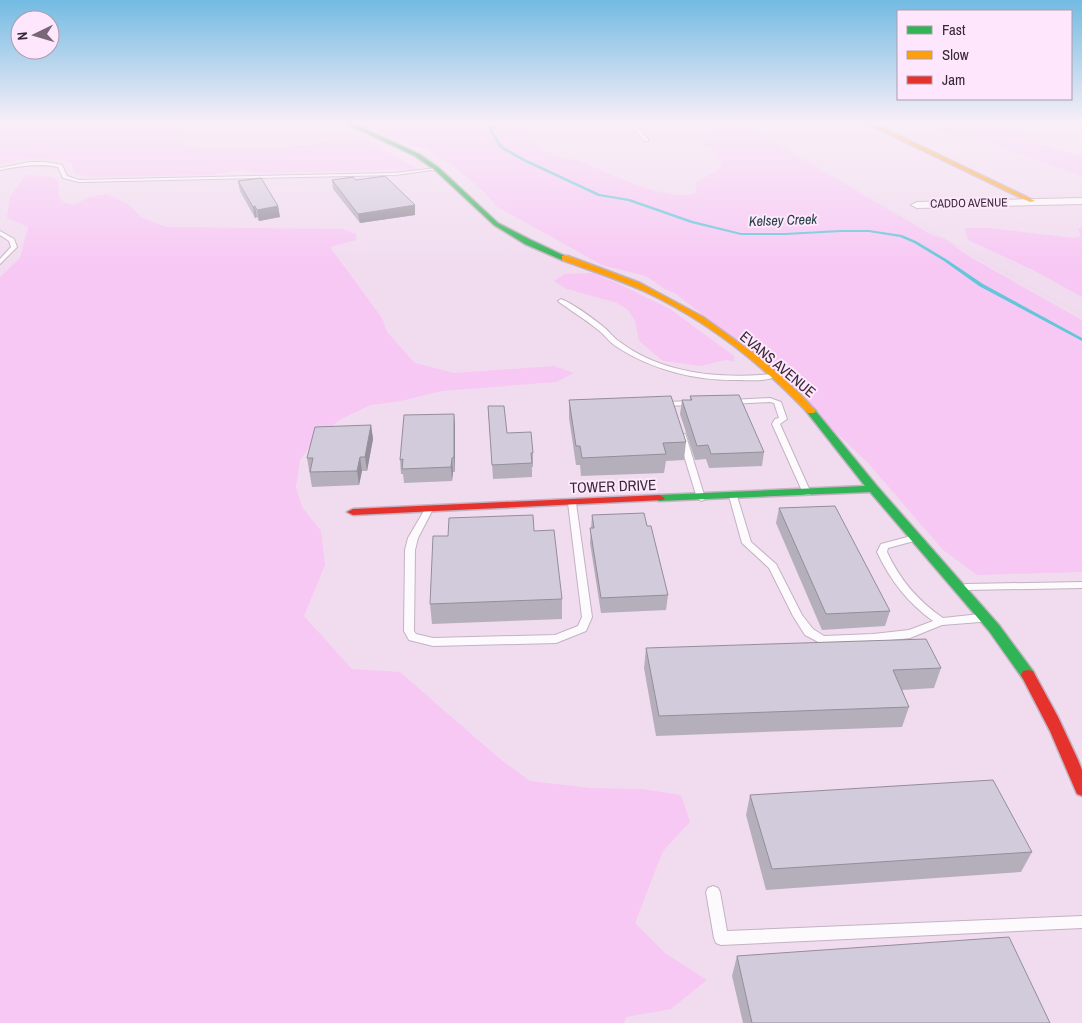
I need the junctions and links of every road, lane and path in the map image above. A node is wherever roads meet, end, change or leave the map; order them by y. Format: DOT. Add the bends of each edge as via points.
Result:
graph roads {
  1 [pos="62,171"];
  2 [pos="422,171"];
  3 [pos="438,171"];
  4 [pos="825,171"];
  5 [pos="969,171"];
  6 [pos="1032,201"];
  7 [pos="1082,201"];
  8 [pos="917,204"];
  9 [pos="928,220"];
  10 [pos="915,223"];
  11 [pos="0,234"];
  12 [pos="0,262"];
  13 [pos="561,301"];
  14 [pos="1082,315"];
  15 [pos="772,376"];
  16 [pos="720,402"];
  17 [pos="700,403"];
  18 [pos="653,404"];
  19 [pos="672,404"];
  20 [pos="675,413"];
  21 [pos="680,432"];
  22 [pos="874,489"];
  23 [pos="807,493"];
  24 [pos="733,496"];
  25 [pos="701,498"];
  26 [pos="572,503"];
  27 [pos="429,509"];
  28 [pos="353,512"];
  29 [pos="917,537"];
  30 [pos="1082,585"];
  31 [pos="961,587"];
  32 [pos="985,617"];
  33 [pos="941,622"];
  34 [pos="1070,754"];
  35 [pos="1082,757"];
  36 [pos="1082,789"];
  37 [pos="713,892"];
  38 [pos="1082,922"];
  1 -- 2 [label="lane" via="65,177 79,181"];
  3 -- 15 [label="street, EVANS AVENUE" via="504,230 665,299"];
  4 -- 10 [label="path"];
  5 -- 6 [label="street"];
  6 -- 7 [label="street, CADDO AVENUE"];
  6 -- 8 [label="street, CADDO AVENUE"];
  9 -- 10 [label="path"];
  10 -- 14 [label="path"];
  11 -- 12 [label="lane" via="12,240 14,247"];
  13 -- 15 [label="lane" via="618,344 666,368 710,378"];
  15 -- 22 [label="street, EVANS AVENUE" via="809,409"];
  16 -- 23 [label="lane" via="777,402 782,419 776,424"];
  17 -- 19 [label="lane"];
  18 -- 19 [label="lane"];
  19 -- 20 [label="lane"];
  21 -- 25 [label="lane"];
  22 -- 23 [label="street, TOWER DRIVE"];
  22 -- 29 [label="street, EVANS AVENUE"];
  23 -- 24 [label="street, TOWER DRIVE"];
  24 -- 25 [label="street, TOWER DRIVE"];
  24 -- 33 [label="lane" via="747,543 773,566 798,616 809,632 822,640 910,634"];
  25 -- 26 [label="street, TOWER DRIVE"];
  26 -- 27 [label="street, TOWER DRIVE"];
  26 -- 27 [label="lane" via="588,618 582,628 556,639 433,642 413,637 409,631 410,550 412,538"];
  27 -- 28 [label="street, TOWER DRIVE"];
  29 -- 31 [label="street, EVANS AVENUE"];
  29 -- 33 [label="lane" via="884,546 882,552 908,596"];
  30 -- 31 [label="lane"];
  31 -- 32 [label="street, EVANS AVENUE"];
  32 -- 33 [label="lane"];
  32 -- 34 [label="street, EVANS AVENUE" via="1032,678"];
  34 -- 35 [label="lane"];
  34 -- 36 [label="street, EVANS AVENUE"];
  37 -- 38 [label="lane" via="721,938"];
}
